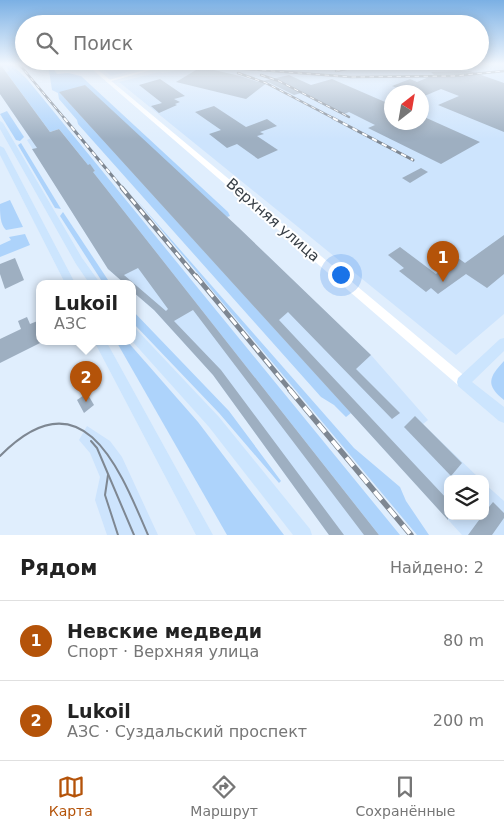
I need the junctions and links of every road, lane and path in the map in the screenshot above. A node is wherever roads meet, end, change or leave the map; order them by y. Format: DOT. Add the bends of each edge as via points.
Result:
graph roads {
  1 [pos="116,89"];
  2 [pos="0,123"];
  3 [pos="0,148"];
  4 [pos="68,280"];
  5 [pos="93,280"];
  6 [pos="136,337"];
  7 [pos="504,343"];
  8 [pos="102,345"];
  9 [pos="462,382"];
  10 [pos="504,416"];
  11 [pos="206,535"];
  12 [pos="304,535"];
  1 -- 9 [label="street, Верхняя улица"];
  2 -- 5 [label="main road"];
  3 -- 4 [label="main road"];
  6 -- 12 [label="main road" via="214,422"];
  7 -- 9 [label="main road"];
  8 -- 11 [label="main road"];
  9 -- 10 [label="main road, Верхняя улица"];
}
